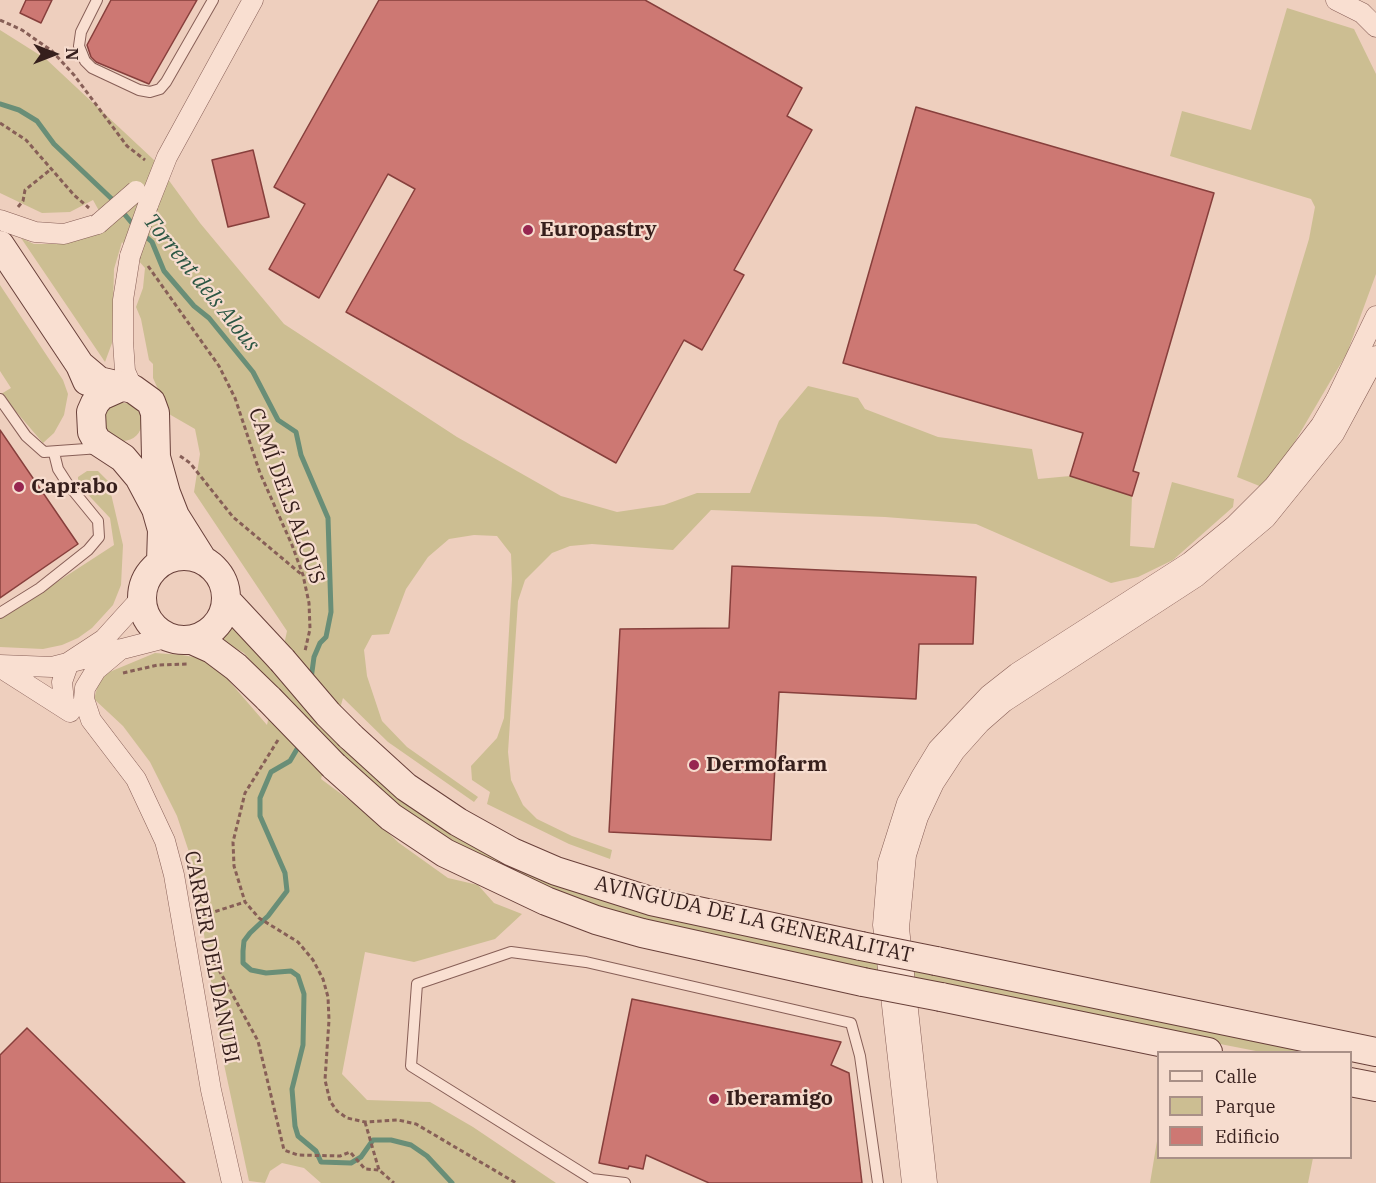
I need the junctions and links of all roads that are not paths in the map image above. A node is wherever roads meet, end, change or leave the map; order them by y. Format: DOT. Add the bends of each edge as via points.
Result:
graph roads {
  1 [pos="96,0"];
  2 [pos="213,0"];
  3 [pos="253,0"];
  4 [pos="1336,0"];
  5 [pos="1376,27"];
  6 [pos="142,198"];
  7 [pos="8,215"];
  8 [pos="0,245"];
  9 [pos="1376,316"];
  10 [pos="1376,356"];
  11 [pos="80,365"];
  12 [pos="126,388"];
  13 [pos="0,399"];
  14 [pos="93,408"];
  15 [pos="105,448"];
  16 [pos="67,451"];
  17 [pos="54,453"];
  18 [pos="202,559"];
  19 [pos="161,562"];
  20 [pos="142,597"];
  21 [pos="227,601"];
  22 [pos="0,613"];
  23 [pos="183,647"];
  24 [pos="121,649"];
  25 [pos="69,662"];
  26 [pos="0,666"];
  27 [pos="69,710"];
  28 [pos="115,750"];
  29 [pos="1198,1051"];
  30 [pos="1376,1052"];
  31 [pos="1352,1082"];
  32 [pos="1376,1087"];
  33 [pos="232,1183"];
  34 [pos="625,1183"];
  35 [pos="878,1183"];
  36 [pos="912,1183"];
  37 [pos="927,1183"];
  1 -- 2 [label="lane" via="81,32 79,46 85,61 92,68 150,92 166,82"];
  3 -- 6 [label="street"];
  4 -- 5 [label="street" via="1362,13"];
  6 -- 7 [label="street, bridge" via="64,234 35,232"];
  6 -- 12 [label="street, bridge" via="137,257 123,300"];
  8 -- 11 [label="street"];
  9 -- 36 [label="street" via="1336,399 1274,486 1190,562 988,695 938,749 907,802 891,853 883,925"];
  10 -- 37 [label="street" via="1334,434 1266,518 1196,577 1004,702 980,723 934,783 906,855 899,928"];
  11 -- 12 [label="street" via="99,381"];
  11 -- 14 [label="street"];
  12 -- 14 [label="street" via="101,396"];
  12 -- 18 [label="street" via="151,402 155,412 156,457 166,493"];
  13 -- 17 [label="lane" via="38,449"];
  14 -- 15 [label="street" via="92,432"];
  14 -- 16 [label="lane" via="79,437"];
  15 -- 16 [label="lane"];
  15 -- 19 [label="street" via="123,458 139,477 156,509 162,530"];
  16 -- 17 [label="lane"];
  17 -- 22 [label="lane" via="64,480 98,521 99,537 40,588"];
  18 -- 19 [label="street" via="181,555"];
  18 -- 21 [label="street" via="221,576"];
  19 -- 20 [label="street" via="147,577"];
  20 -- 23 [label="street" via="149,621"];
  20 -- 25 [label="street, CARRER DEL DANUBI" via="104,639"];
  21 -- 23 [label="street" via="219,622"];
  21 -- 30 [label="street, AVINGUDA DE LA GENERALITAT, bridge" via="292,659 350,736 406,787 458,822 556,871 651,901"];
  23 -- 24 [label="street, CARRER DEL DANUBI"];
  23 -- 29 [label="street, AVINGUDA DE LA GENERALITAT, bridge" via="212,649 236,667 391,817 445,853 546,901 652,935"];
  24 -- 25 [label="street, CARRER DEL DANUBI"];
  24 -- 28 [label="street, CARRER DEL DANUBI" via="96,670 85,688 84,699 91,720"];
  25 -- 26 [label="street, CARRER DEL DANUBI" via="36,668"];
  25 -- 27 [label="street" via="62,682"];
  26 -- 27 [label="street, CARRER DEL DANUBI"];
  27 -- 28 [label="street, CARRER DEL DANUBI"];
  28 -- 33 [label="street, CARRER DEL DANUBI" via="136,779 157,820 174,875 211,1090"];
  31 -- 32 [label="street"];
  34 -- 35 [label="lane" via="592,1179 411,1066 417,984 511,952 586,962 851,1023 860,1056"];
}
